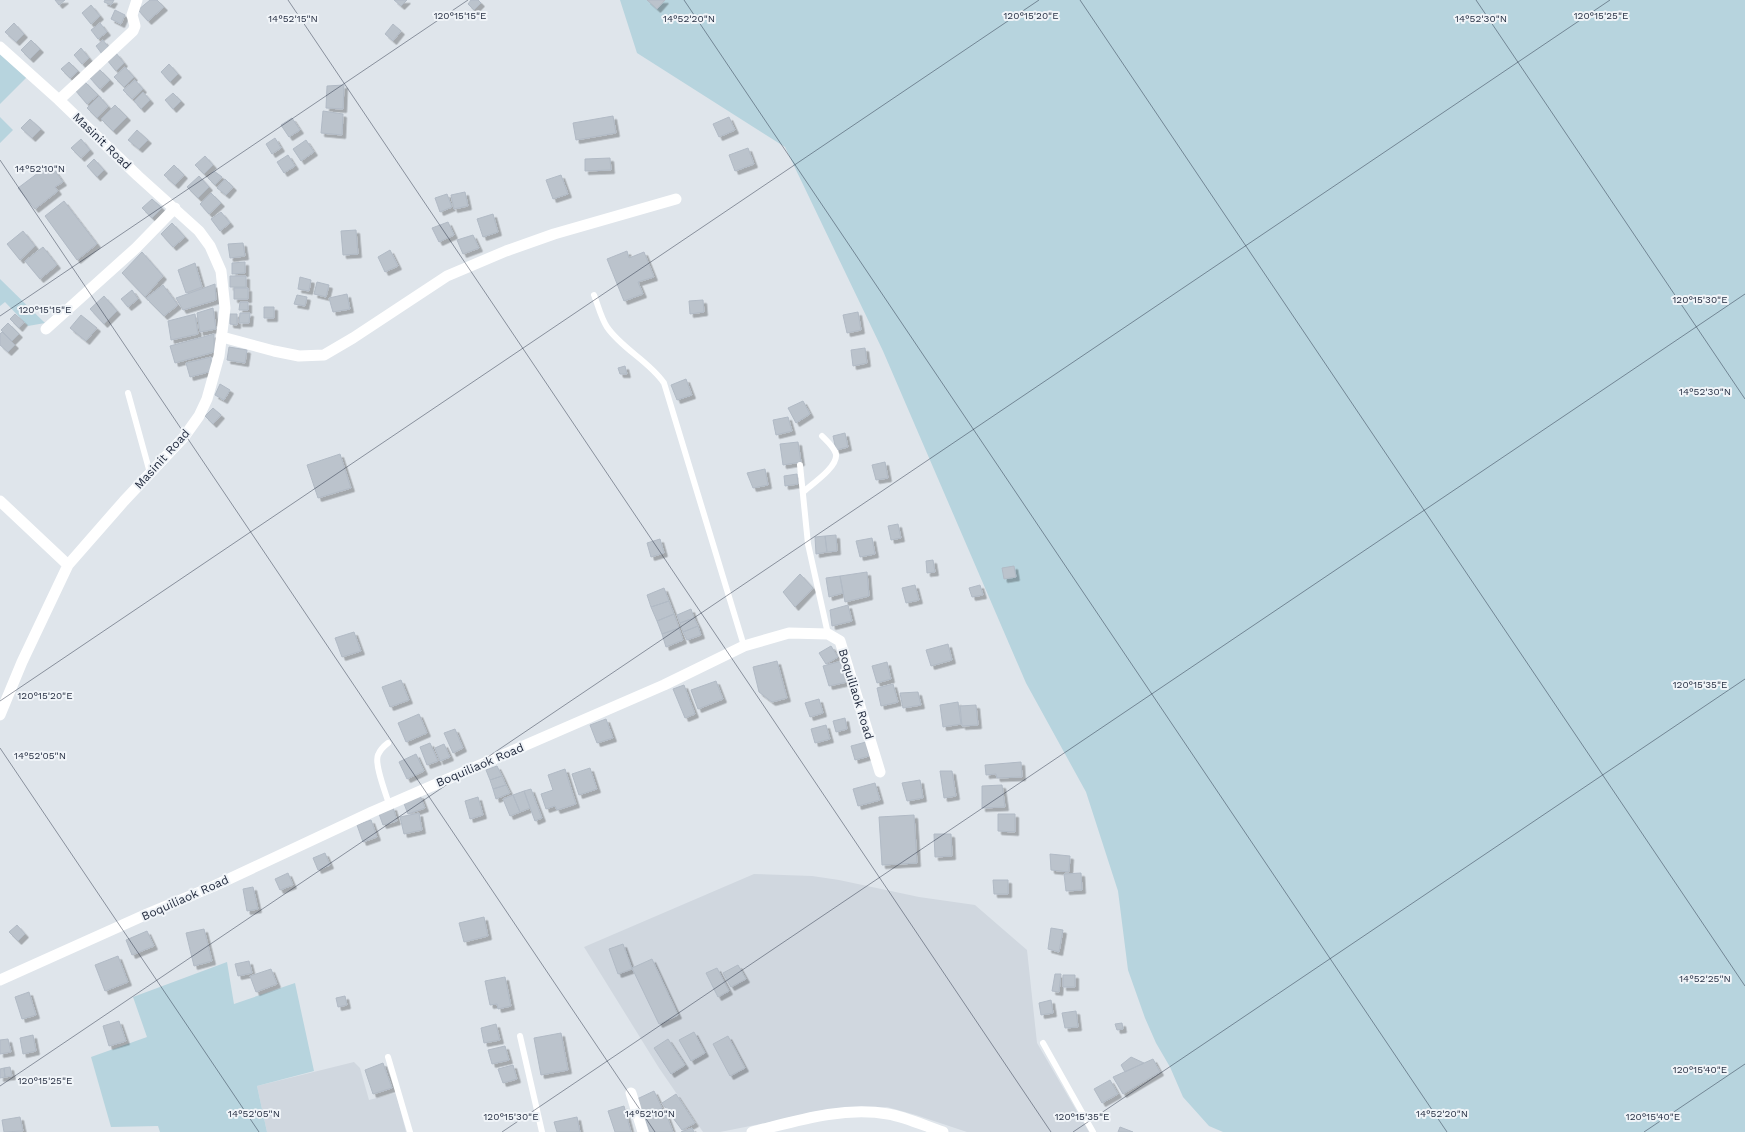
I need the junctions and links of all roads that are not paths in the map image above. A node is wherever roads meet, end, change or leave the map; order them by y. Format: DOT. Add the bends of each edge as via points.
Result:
graph roads {
  1 [pos="137,0"];
  2 [pos="0,47"];
  3 [pos="59,100"];
  4 [pos="676,199"];
  5 [pos="175,208"];
  6 [pos="594,295"];
  7 [pos="46,329"];
  8 [pos="222,337"];
  9 [pos="128,392"];
  10 [pos="822,436"];
  11 [pos="800,464"];
  12 [pos="150,473"];
  13 [pos="803,492"];
  14 [pos="0,501"];
  15 [pos="68,565"];
  16 [pos="828,634"];
  17 [pos="744,646"];
  18 [pos="2,712"];
  19 [pos="388,743"];
  20 [pos="880,772"];
  21 [pos="389,804"];
  22 [pos="0,980"];
  23 [pos="520,1036"];
  24 [pos="1043,1043"];
  25 [pos="388,1057"];
  26 [pos="630,1093"];
  27 [pos="410,1132"];
  28 [pos="542,1132"];
  29 [pos="643,1132"];
  30 [pos="752,1132"];
  31 [pos="943,1132"];
  32 [pos="1093,1132"];
  1 -- 3 [label="street" via="132,15 135,26 133,31"];
  2 -- 3 [label="street, Masinit Road"];
  3 -- 5 [label="street, Masinit Road"];
  4 -- 8 [label="street" via="554,234 447,276 354,338 324,354 299,356"];
  5 -- 7 [label="street" via="131,253"];
  5 -- 8 [label="street, Masinit Road" via="199,231 210,246 221,271 225,308"];
  6 -- 17 [label="lane" via="606,326 631,352 658,374 664,383"];
  8 -- 12 [label="street, Masinit Road" via="215,374 199,416 184,437"];
  9 -- 12 [label="lane"];
  10 -- 13 [label="lane" via="834,450 835,462"];
  11 -- 13 [label="lane"];
  12 -- 15 [label="street, Masinit Road"];
  13 -- 16 [label="lane" via="808,544"];
  14 -- 15 [label="street"];
  15 -- 18 [label="street, Masinit Road" via="25,654"];
  16 -- 17 [label="street, Boquiliaok Road" via="789,633"];
  16 -- 20 [label="street, Boquiliaok Road" via="840,641"];
  17 -- 21 [label="street, Boquiliaok Road" via="664,685"];
  19 -- 21 [label="lane" via="377,756"];
  21 -- 22 [label="street, Boquiliaok Road" via="214,886"];
  23 -- 28 [label="lane"];
  24 -- 32 [label="lane"];
  25 -- 27 [label="lane"];
  26 -- 29 [label="street"];
  30 -- 31 [label="street" via="825,1114 860,1112 887,1114"];
}
